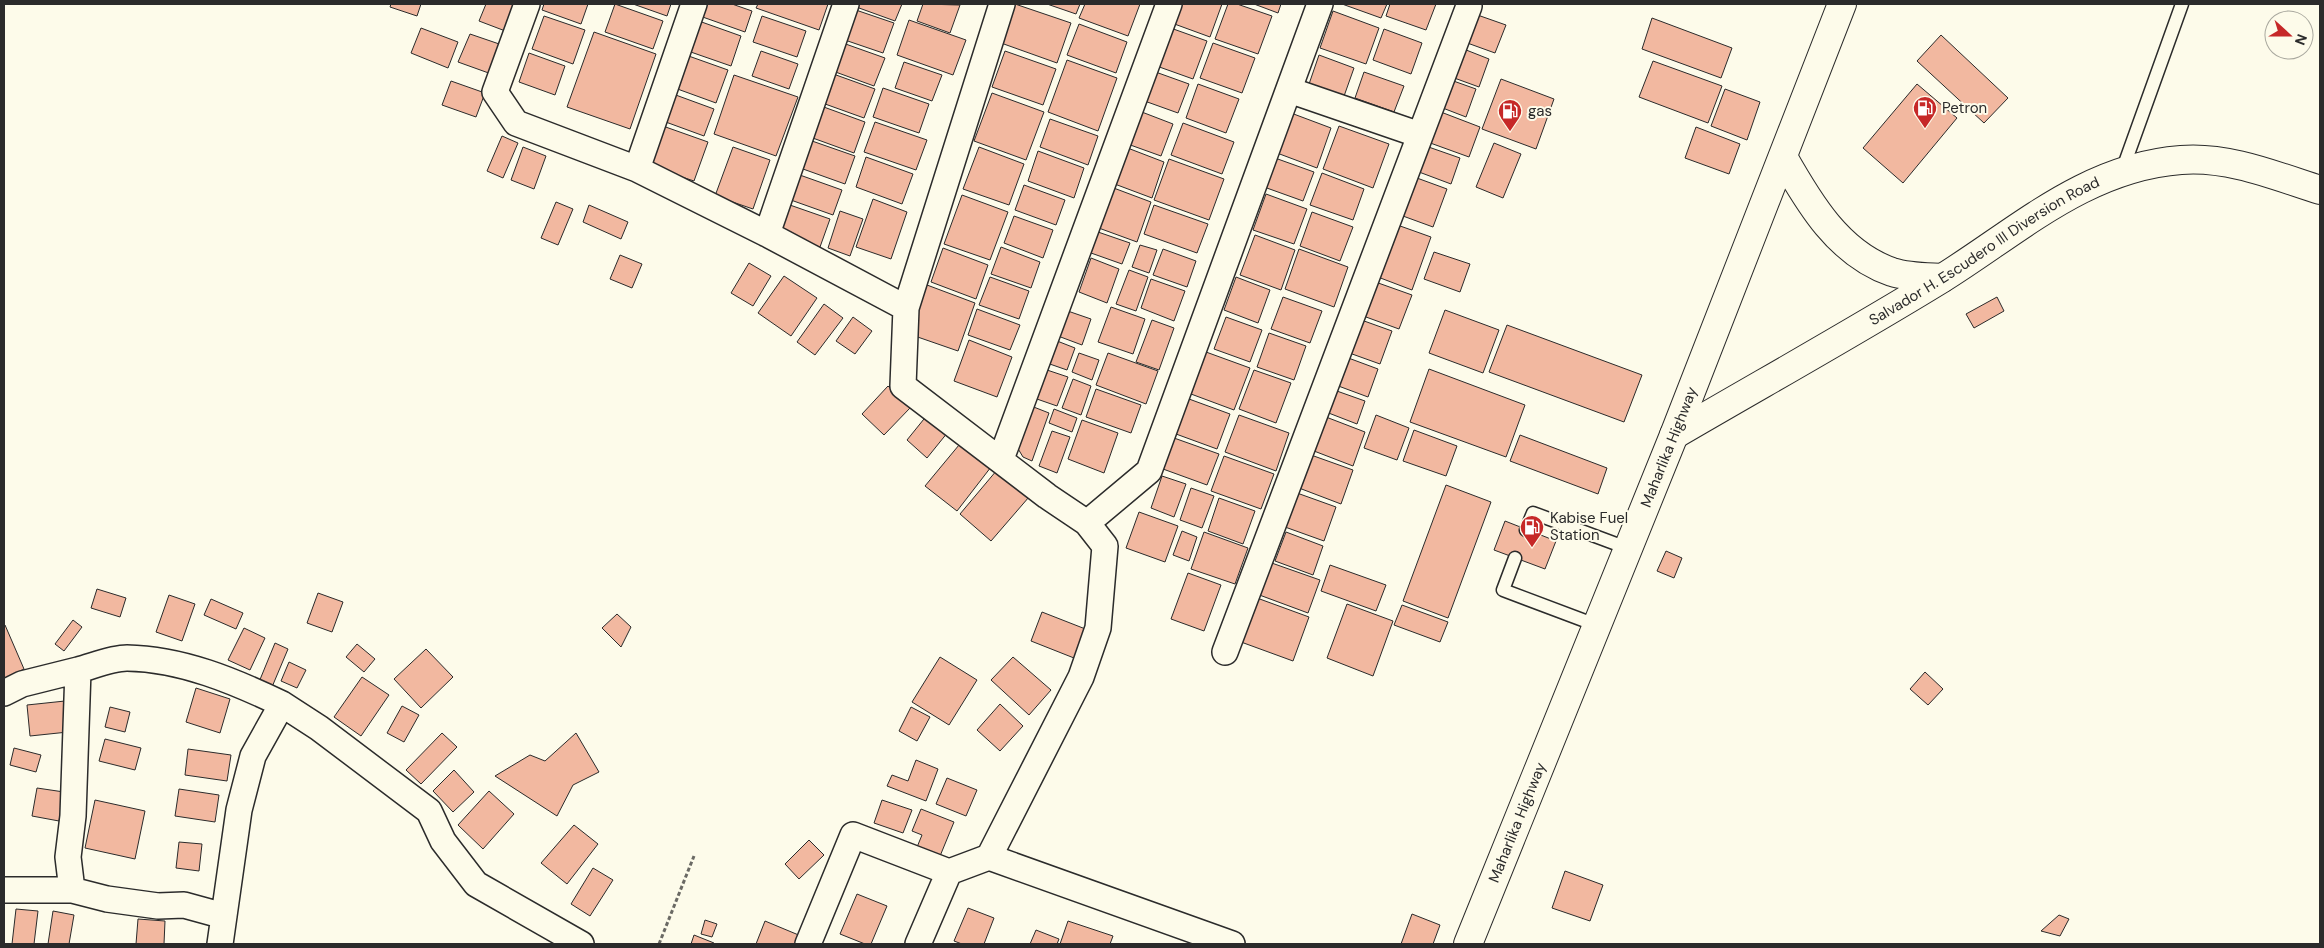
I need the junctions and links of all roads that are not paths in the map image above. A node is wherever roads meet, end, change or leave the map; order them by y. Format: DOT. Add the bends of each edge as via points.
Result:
graph roads {
  1 [pos="527,4"];
  2 [pos="694,4"];
  3 [pos="846,4"];
  4 [pos="1002,4"];
  5 [pos="1169,4"];
  6 [pos="1320,4"];
  7 [pos="1842,4"];
  8 [pos="2182,4"];
  9 [pos="1468,6"];
  10 [pos="1289,90"];
  11 [pos="1420,135"];
  12 [pos="1783,157"];
  13 [pos="637,169"];
  14 [pos="2122,172"];
  15 [pos="2320,190"];
  16 [pos="767,234"];
  17 [pos="1942,278"];
  18 [pos="906,308"];
  19 [pos="1674,436"];
  20 [pos="1001,459"];
  21 [pos="1087,523"];
  22 [pos="1526,530"];
  23 [pos="1627,548"];
  24 [pos="1515,558"];
  25 [pos="1596,625"];
  26 [pos="1225,652"];
  27 [pos="78,670"];
  28 [pos="4,693"];
  29 [pos="282,704"];
  30 [pos="989,857"];
  31 [pos="949,872"];
  32 [pos="4,890"];
  33 [pos="72,890"];
  34 [pos="224,916"];
  35 [pos="220,944"];
  36 [pos="581,944"];
  37 [pos="808,944"];
  38 [pos="918,944"];
  39 [pos="1232,944"];
  40 [pos="1468,944"];
  1 -- 13 [label="street" via="495,92 516,123"];
  2 -- 13 [label="street"];
  3 -- 16 [label="street"];
  4 -- 18 [label="street"];
  5 -- 20 [label="street"];
  6 -- 10 [label="street"];
  7 -- 12 [label="highway, Maharlika Highway"];
  8 -- 14 [label="lane"];
  9 -- 11 [label="street"];
  10 -- 11 [label="street"];
  10 -- 21 [label="street" via="1149,471"];
  11 -- 26 [label="street"];
  12 -- 17 [label="highway" via="1822,220 1858,254 1893,272"];
  12 -- 19 [label="highway, Maharlika Highway"];
  13 -- 16 [label="street"];
  14 -- 15 [label="highway, Salvador H. Escudero III Diversion Road" via="2199,159 2224,162"];
  14 -- 17 [label="highway, Salvador H. Escudero III Diversion Road" via="2041,210"];
  16 -- 18 [label="street"];
  17 -- 19 [label="highway, Salvador H. Escudero III Diversion Road"];
  18 -- 20 [label="street" via="903,386"];
  19 -- 23 [label="highway, Maharlika Highway"];
  20 -- 21 [label="street"];
  21 -- 30 [label="street" via="1105,546 1098,628 1081,677"];
  22 -- 23 [label="lane" via="1533,513"];
  23 -- 25 [label="highway, Maharlika Highway"];
  24 -- 25 [label="lane" via="1503,590"];
  25 -- 40 [label="highway, Maharlika Highway"];
  27 -- 28 [label="street" via="22,684"];
  27 -- 29 [label="street" via="126,658 186,666 233,681"];
  27 -- 33 [label="street" via="73,816 68,857"];
  29 -- 34 [label="street" via="253,756 239,810"];
  29 -- 36 [label="street" via="429,811 443,841 476,884"];
  30 -- 31 [label="street"];
  30 -- 39 [label="street"];
  31 -- 37 [label="street" via="853,835"];
  31 -- 38 [label="street"];
  32 -- 33 [label="street"];
  33 -- 34 [label="street" via="107,900 158,906 184,905"];
  34 -- 35 [label="street"];
}
